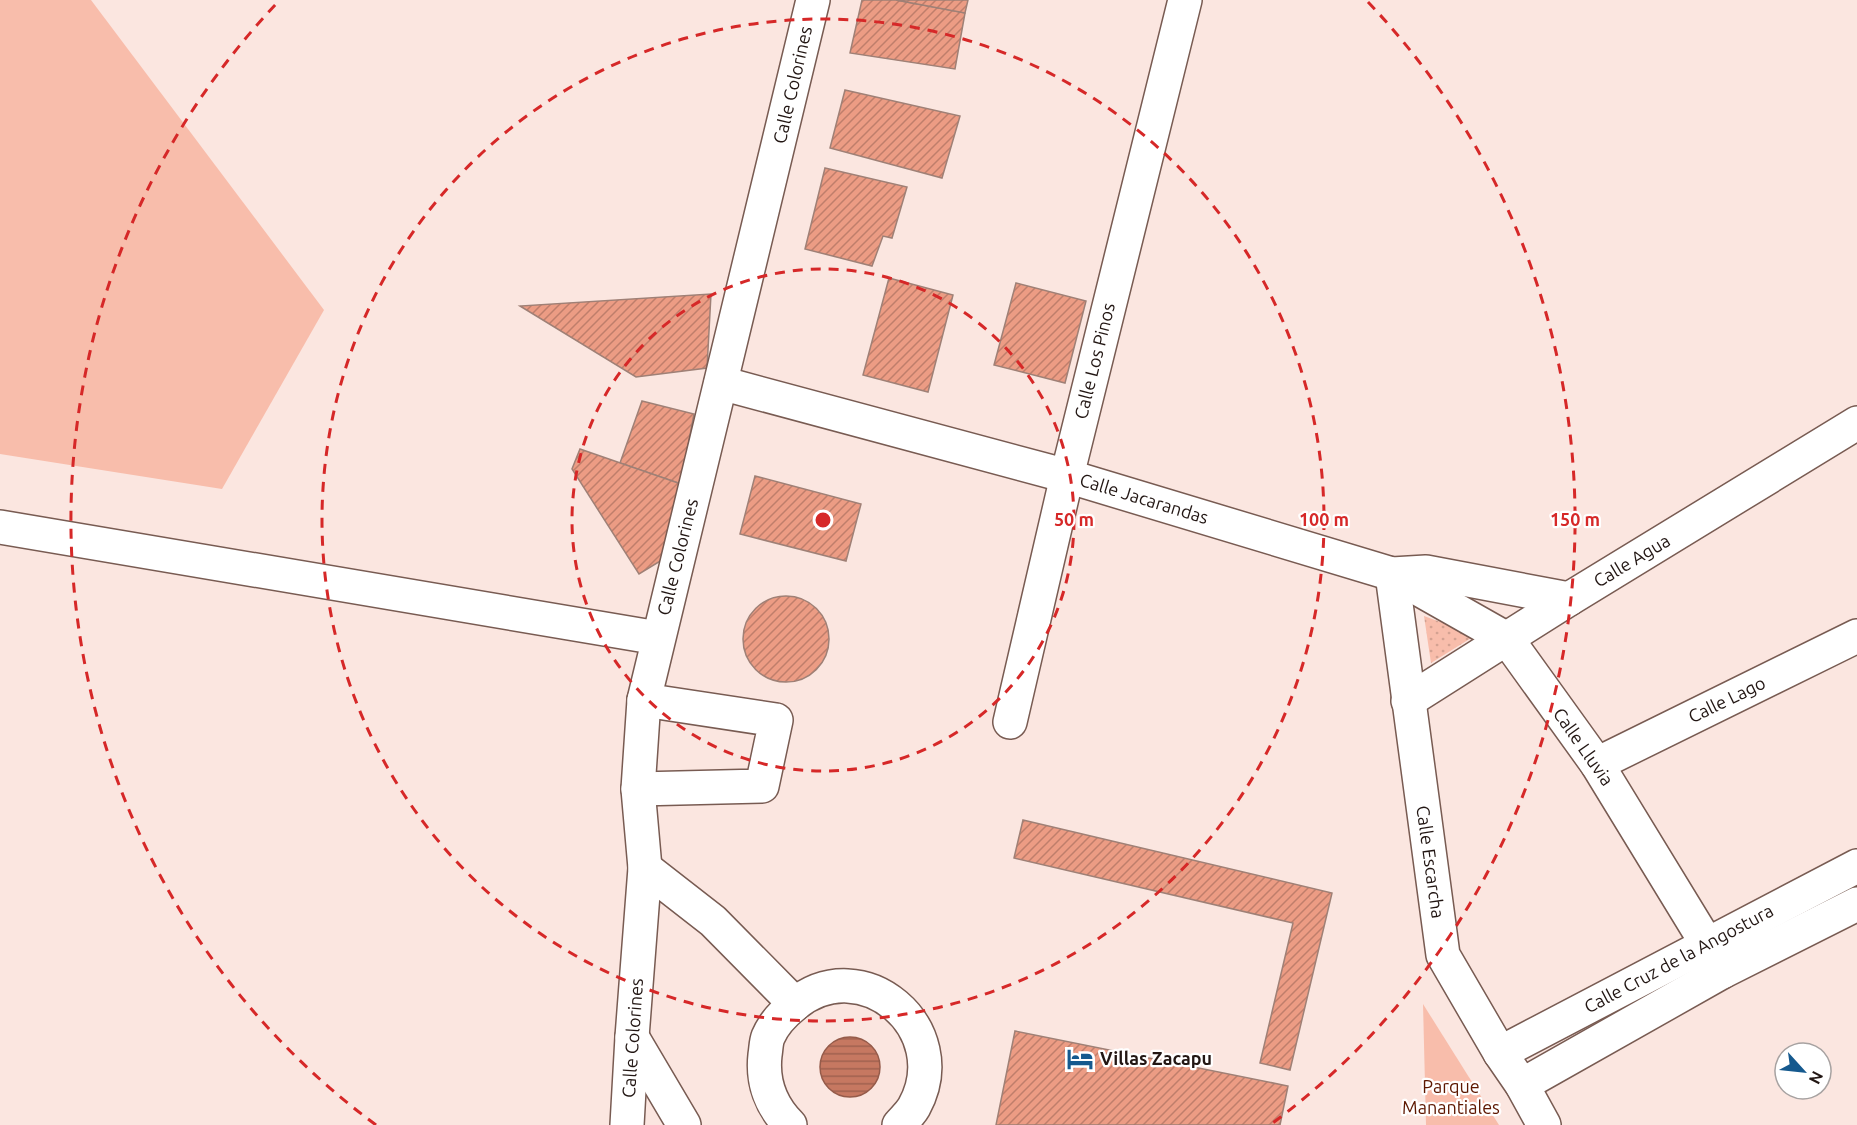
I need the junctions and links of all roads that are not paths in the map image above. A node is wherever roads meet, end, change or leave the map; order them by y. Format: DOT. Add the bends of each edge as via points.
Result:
graph roads {
  1 [pos="813,0"];
  2 [pos="1185,0"];
  3 [pos="721,383"];
  4 [pos="1855,429"];
  5 [pos="1067,476"];
  6 [pos="0,527"];
  7 [pos="1392,574"];
  8 [pos="1569,599"];
  9 [pos="1857,636"];
  10 [pos="658,638"];
  11 [pos="1507,639"];
  12 [pos="644,700"];
  13 [pos="1408,701"];
  14 [pos="1011,723"];
  15 [pos="1597,764"];
  16 [pos="638,789"];
  17 [pos="1857,866"];
  18 [pos="645,868"];
  19 [pos="1857,904"];
  20 [pos="1715,958"];
  21 [pos="795,1004"];
  22 [pos="632,1037"];
  23 [pos="1500,1053"];
  24 [pos="1522,1085"];
  25 [pos="627,1125"];
  26 [pos="684,1125"];
  27 [pos="790,1125"];
  28 [pos="899,1125"];
  29 [pos="1544,1125"];
  1 -- 3 [label="street, Calle Colorines"];
  2 -- 5 [label="street, Calle Los Pinos"];
  3 -- 5 [label="street, Calle Jacarandas"];
  3 -- 10 [label="street, Calle Colorines"];
  4 -- 8 [label="street, Calle Agua"];
  5 -- 7 [label="street, Calle Jacarandas"];
  5 -- 14 [label="street, Calle Los Pinos"];
  6 -- 10 [label="street"];
  7 -- 8 [label="street, Calle Jacarandas" via="1426,572"];
  7 -- 11 [label="street, Calle Lluvia"];
  7 -- 13 [label="street, Calle Escarcha"];
  8 -- 11 [label="street, Calle Agua"];
  9 -- 15 [label="street, Calle Lago"];
  10 -- 12 [label="street, Calle Colorines"];
  11 -- 13 [label="street, Calle Agua"];
  11 -- 15 [label="street, Calle Lluvia"];
  12 -- 16 [label="street, Calle Colorines"];
  12 -- 16 [label="street" via="776,720 762,786"];
  13 -- 23 [label="street, Calle Escarcha" via="1443,955"];
  15 -- 20 [label="street, Calle Lluvia"];
  16 -- 18 [label="street, Calle Colorines"];
  17 -- 20 [label="street, Calle Cruz de la Angostura"];
  18 -- 21 [label="street" via="713,921"];
  18 -- 22 [label="street, Calle Colorines"];
  19 -- 20 [label="street, Calle Cruz de la Angostura"];
  20 -- 23 [label="street, Calle Cruz de la Angostura"];
  20 -- 24 [label="street, Calle Cruz de la Angostura"];
  21 -- 27 [label="street" via="768,1038 764,1063 767,1089 778,1114"];
  21 -- 28 [label="street" via="829,987 855,987 881,994 902,1010 917,1032 925,1057 923,1084 914,1108"];
  22 -- 25 [label="street, Calle Colorines"];
  22 -- 26 [label="street"];
  23 -- 24 [label="street, Calle Escarcha"];
  24 -- 29 [label="street, Calle Escarcha"];
}
